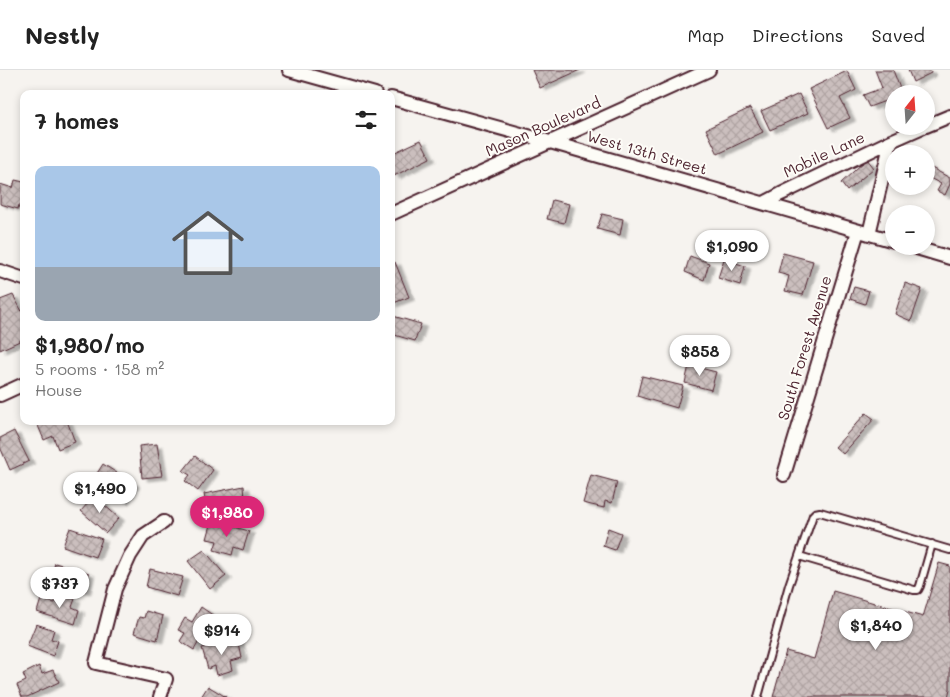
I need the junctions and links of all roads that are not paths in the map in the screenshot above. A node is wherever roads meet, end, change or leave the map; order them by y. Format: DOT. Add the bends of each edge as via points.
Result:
graph roads {
  1 [pos="289,70"];
  2 [pos="709,70"];
  3 [pos="361,90"];
  4 [pos="395,99"];
  5 [pos="950,116"];
  6 [pos="935,122"];
  7 [pos="905,135"];
  8 [pos="891,141"];
  9 [pos="550,142"];
  10 [pos="764,203"];
  11 [pos="395,212"];
  12 [pos="863,232"];
  13 [pos="885,238"];
  14 [pos="935,254"];
  15 [pos="950,258"];
  16 [pos="0,271"];
  17 [pos="20,278"];
  18 [pos="20,386"];
  19 [pos="0,395"];
  20 [pos="784,475"];
  21 [pos="164,522"];
  22 [pos="932,544"];
  23 [pos="950,550"];
  24 [pos="799,556"];
  25 [pos="160,697"];
  26 [pos="758,697"];
  1 -- 3 [label="street"];
  2 -- 9 [label="street, Mason Boulevard"];
  4 -- 9 [label="street, West 13th Street"];
  5 -- 6 [label="street, Mobile Lane"];
  7 -- 8 [label="street, Mobile Lane"];
  8 -- 10 [label="street, Mobile Lane"];
  8 -- 12 [label="street, South Forest Avenue"];
  9 -- 10 [label="street, West 13th Street"];
  9 -- 11 [label="street, Mason Boulevard"];
  10 -- 12 [label="street, West 13th Street"];
  12 -- 13 [label="street, West 13th Street"];
  12 -- 20 [label="street, South Forest Avenue"];
  14 -- 15 [label="street"];
  16 -- 17 [label="street"];
  18 -- 19 [label="street"];
  21 -- 25 [label="street" via="143,536 130,556 115,589 96,663 166,679"];
  22 -- 23 [label="lane"];
  22 -- 24 [label="lane" via="820,512 812,516"];
  22 -- 24 [label="lane" via="918,590"];
  24 -- 26 [label="lane"];
}
